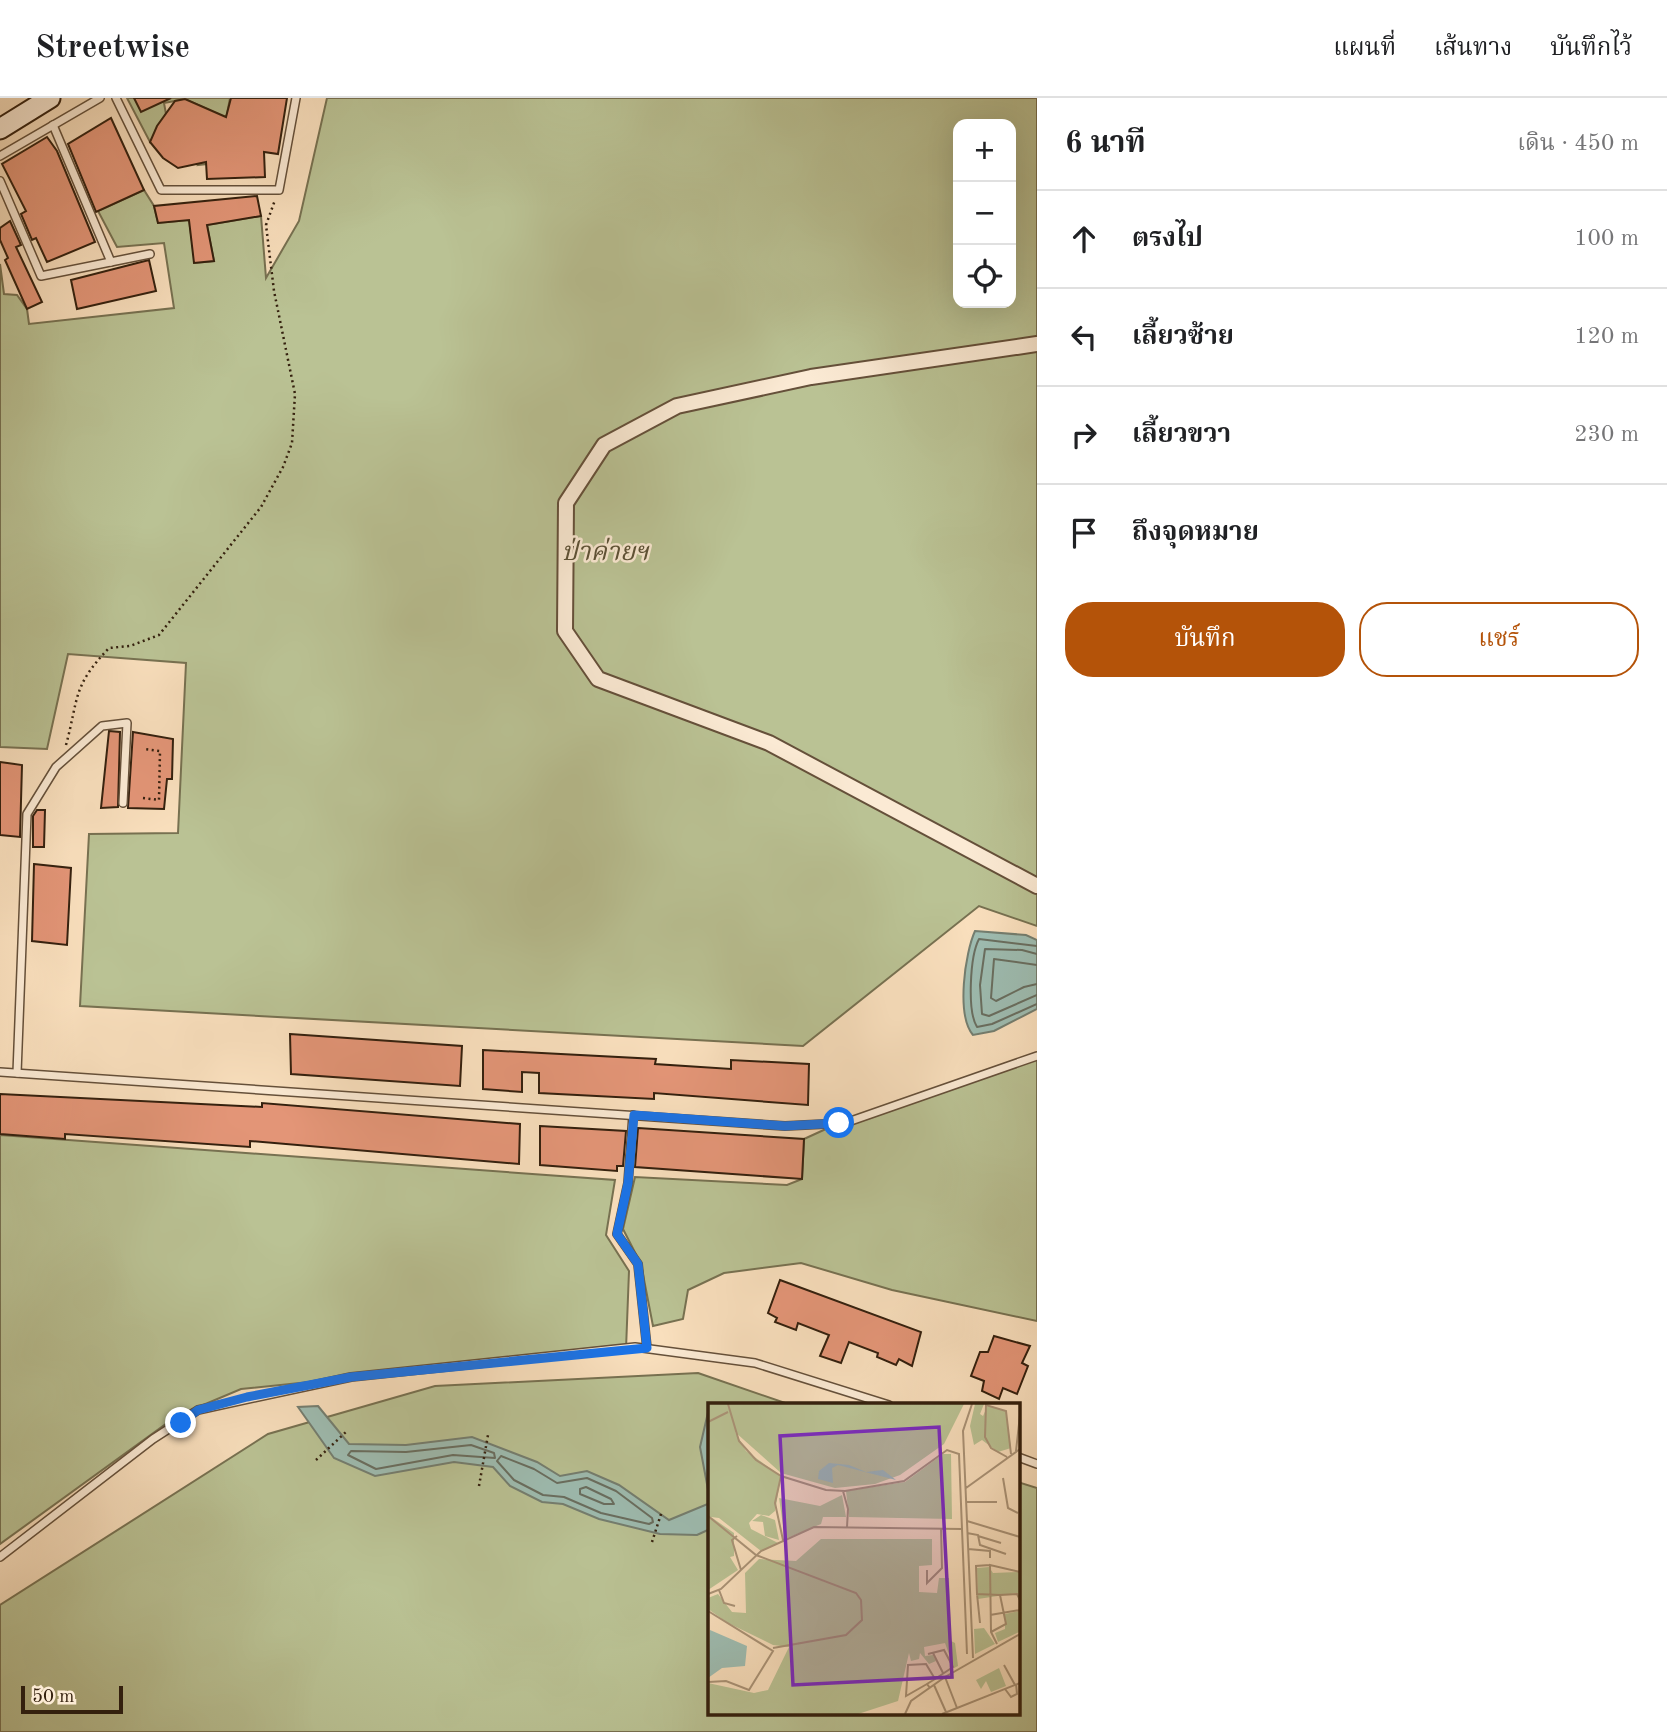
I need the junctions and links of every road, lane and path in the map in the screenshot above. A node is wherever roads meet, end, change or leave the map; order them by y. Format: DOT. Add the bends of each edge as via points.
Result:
graph roads {
  1 [pos="100,98"];
  2 [pos="116,98"];
  3 [pos="296,98"];
  4 [pos="46,99"];
  5 [pos="53,125"];
  6 [pos="0,129"];
  7 [pos="0,156"];
  8 [pos="0,181"];
  9 [pos="279,190"];
  10 [pos="150,254"];
  11 [pos="111,262"];
  12 [pos="1037,344"];
  13 [pos="144,749"];
  14 [pos="56,767"];
  15 [pos="143,798"];
  16 [pos="123,803"];
  17 [pos="1037,887"];
  18 [pos="1037,1056"];
  19 [pos="0,1072"];
  20 [pos="17,1073"];
  21 [pos="634,1115"];
  22 [pos="647,1348"];
  23 [pos="883,1403"];
  24 [pos="347,1431"];
  25 [pos="488,1435"];
  26 [pos="1020,1458"];
  27 [pos="316,1460"];
  28 [pos="1037,1464"];
  29 [pos="480,1486"];
  30 [pos="662,1511"];
  31 [pos="652,1542"];
  32 [pos="0,1556"];
  1 -- 5 [label="lane"];
  2 -- 9 [label="lane" via="161,190"];
  3 -- 9 [label="lane"];
  4 -- 6 [label="main road"];
  5 -- 7 [label="lane"];
  5 -- 11 [label="lane"];
  8 -- 11 [label="lane" via="41,276"];
  9 -- 14 [label="path" via="266,225 295,394 292,443 283,467 261,507 159,635 109,648 94,664 76,691 67,743"];
  10 -- 11 [label="lane"];
  12 -- 17 [label="street" via="811,376 677,406 604,445 566,503 565,631 598,679 769,743"];
  13 -- 15 [label="path" via="160,751 162,763 159,800"];
  14 -- 16 [label="lane" via="102,726 127,723"];
  14 -- 20 [label="lane" via="27,814"];
  18 -- 21 [label="lane" via="845,1123 785,1126"];
  19 -- 20 [label="lane"];
  20 -- 21 [label="lane"];
  21 -- 22 [label="lane" via="628,1183 617,1234 638,1264"];
  22 -- 23 [label="lane" via="755,1363"];
  22 -- 32 [label="lane" via="351,1377 198,1410"];
  24 -- 27 [label="path"];
  25 -- 29 [label="path"];
  26 -- 28 [label="lane"];
  30 -- 31 [label="path"];
}
